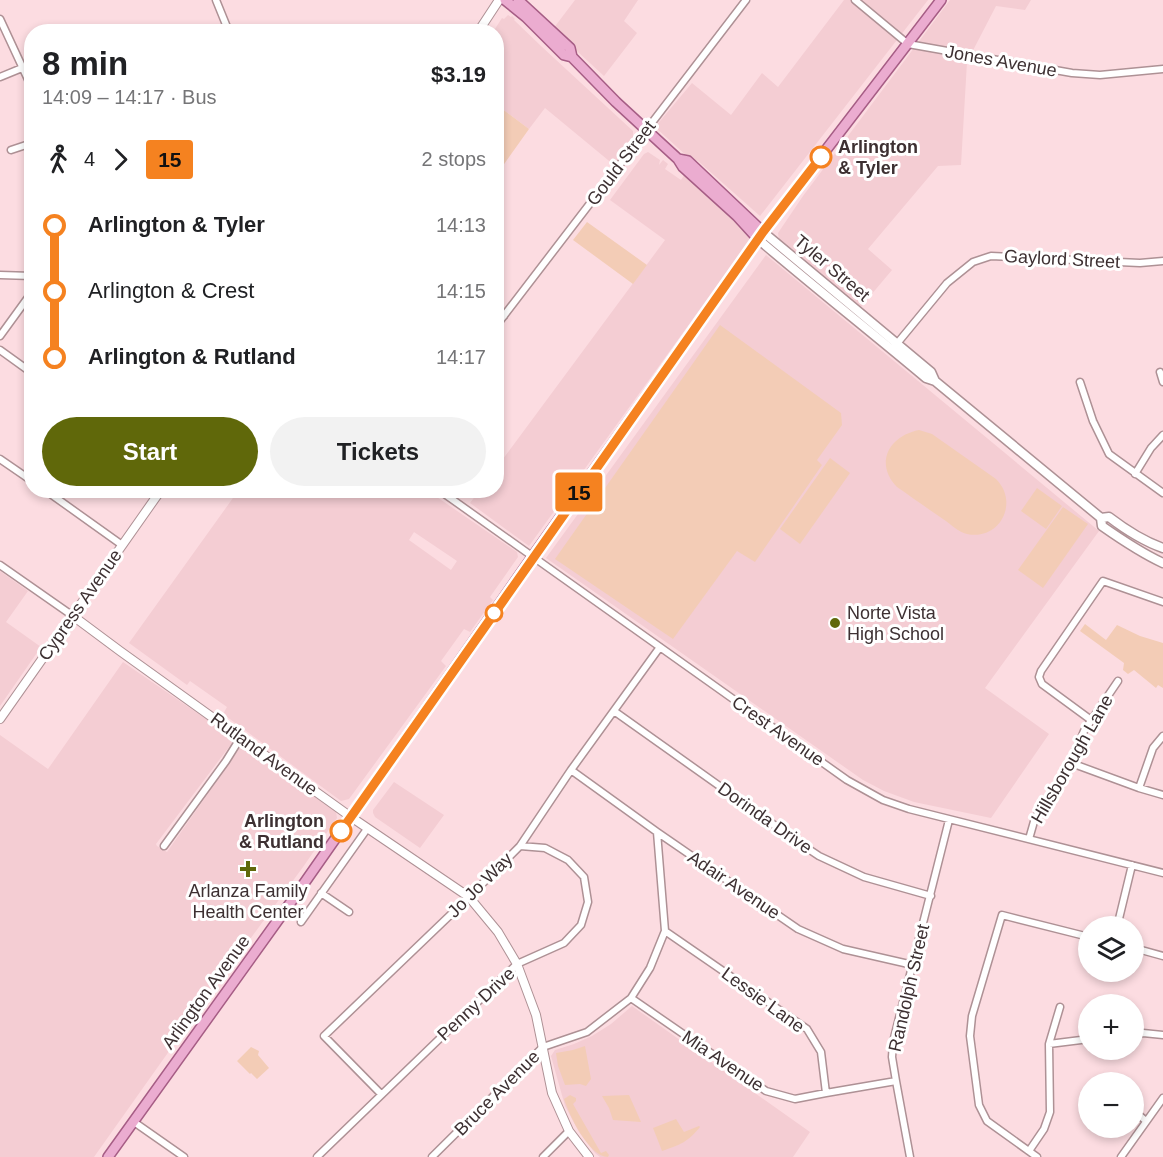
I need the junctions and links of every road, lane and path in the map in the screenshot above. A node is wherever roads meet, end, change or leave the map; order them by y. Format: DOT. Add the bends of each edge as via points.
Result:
graph roads {
  1 [pos="216,0"];
  2 [pos="499,0"];
  3 [pos="505,0"];
  4 [pos="518,0"];
  5 [pos="746,0"];
  6 [pos="855,0"];
  7 [pos="941,0"];
  8 [pos="0,19"];
  9 [pos="226,24"];
  10 [pos="483,24"];
  11 [pos="908,45"];
  12 [pos="572,57"];
  13 [pos="22,68"];
  14 [pos="1163,69"];
  15 [pos="24,72"];
  16 [pos="0,77"];
  17 [pos="646,130"];
  18 [pos="24,146"];
  19 [pos="11,150"];
  20 [pos="761,235"];
  21 [pos="1163,261"];
  22 [pos="0,275"];
  23 [pos="24,276"];
  24 [pos="24,303"];
  25 [pos="504,314"];
  26 [pos="0,336"];
  27 [pos="895,347"];
  28 [pos="0,350"];
  29 [pos="24,367"];
  30 [pos="1160,372"];
  31 [pos="1080,382"];
  32 [pos="1163,382"];
  33 [pos="1163,435"];
  34 [pos="0,459"];
  35 [pos="1135,474"];
  36 [pos="24,476"];
  37 [pos="1163,493"];
  38 [pos="56,498"];
  39 [pos="155,498"];
  40 [pos="450,498"];
  41 [pos="1101,518"];
  42 [pos="122,545"];
  43 [pos="1163,548"];
  44 [pos="533,556"];
  45 [pos="1163,563"];
  46 [pos="0,565"];
  47 [pos="1163,602"];
  48 [pos="73,616"];
  49 [pos="660,647"];
  50 [pos="1118,681"];
  51 [pos="614,711"];
  52 [pos="0,719"];
  53 [pos="1091,720"];
  54 [pos="1163,736"];
  55 [pos="241,737"];
  56 [pos="1071,763"];
  57 [pos="572,770"];
  58 [pos="1140,788"];
  59 [pos="1163,795"];
  60 [pos="351,817"];
  61 [pos="949,820"];
  62 [pos="367,829"];
  63 [pos="657,832"];
  64 [pos="1029,839"];
  65 [pos="164,846"];
  66 [pos="520,846"];
  67 [pos="1132,865"];
  68 [pos="1163,873"];
  69 [pos="321,893"];
  70 [pos="930,896"];
  71 [pos="468,897"];
  72 [pos="349,912"];
  73 [pos="1120,916"];
  74 [pos="301,922"];
  75 [pos="664,931"];
  76 [pos="1078,934"];
  77 [pos="1144,951"];
  78 [pos="1163,956"];
  79 [pos="517,964"];
  80 [pos="913,966"];
  81 [pos="631,998"];
  82 [pos="1060,1007"];
  83 [pos="1144,1033"];
  84 [pos="1163,1035"];
  85 [pos="1078,1040"];
  86 [pos="1049,1044"];
  87 [pos="543,1047"];
  88 [pos="896,1081"];
  89 [pos="826,1093"];
  90 [pos="381,1094"];
  91 [pos="1163,1098"];
  92 [pos="1146,1121"];
  93 [pos="134,1122"];
  94 [pos="569,1131"];
  95 [pos="1029,1151"];
  96 [pos="108,1157"];
  97 [pos="184,1157"];
  98 [pos="317,1157"];
  99 [pos="432,1157"];
  100 [pos="543,1157"];
  101 [pos="589,1157"];
  102 [pos="910,1157"];
  103 [pos="1037,1157"];
  104 [pos="1121,1157"];
  1 -- 9 [label="street"];
  2 -- 10 [label="street"];
  3 -- 12 [label="main road, Tyler Street" via="564,55"];
  4 -- 12 [label="main road, Tyler Street" via="570,48"];
  5 -- 17 [label="street, Gould Street"];
  6 -- 11 [label="street"];
  7 -- 11 [label="main road, Arlington Avenue"];
  8 -- 13 [label="street"];
  11 -- 14 [label="street, Jones Avenue" via="1072,73 1100,75"];
  11 -- 20 [label="main road, Arlington Avenue"];
  12 -- 17 [label="main road, Tyler Street"];
  13 -- 15 [label="street"];
  13 -- 16 [label="street"];
  17 -- 20 [label="main road, Tyler Street"];
  17 -- 25 [label="street, Gould Street"];
  18 -- 19 [label="street"];
  20 -- 27 [label="main road, Tyler Street" via="826,297"];
  20 -- 44 [label="main road, Arlington Avenue"];
  21 -- 27 [label="street, Gaylord Street" via="991,256 973,262 947,283"];
  22 -- 23 [label="street"];
  24 -- 26 [label="street"];
  27 -- 41 [label="main road, Tyler Street" via="931,372 935,381"];
  28 -- 29 [label="street"];
  30 -- 32 [label="street"];
  31 -- 35 [label="street" via="1109,453"];
  33 -- 35 [label="street"];
  34 -- 36 [label="street"];
  35 -- 37 [label="street"];
  38 -- 42 [label="street"];
  39 -- 42 [label="street, Cypress Avenue"];
  40 -- 44 [label="street, Crest Avenue"];
  41 -- 43 [label="main road, Tyler Street" via="1109,517"];
  41 -- 45 [label="main road, Tyler Street" via="1102,526"];
  42 -- 48 [label="street, Cypress Avenue"];
  44 -- 49 [label="street, Crest Avenue"];
  44 -- 60 [label="main road, Arlington Avenue"];
  46 -- 48 [label="street, Rutland Avenue"];
  47 -- 53 [label="street" via="1104,581 1041,671 1042,684"];
  48 -- 52 [label="street, Cypress Avenue"];
  48 -- 55 [label="street, Rutland Avenue"];
  49 -- 51 [label="street, Jo Jo Way"];
  49 -- 61 [label="street, Crest Avenue" via="859,787 890,803"];
  50 -- 53 [label="street, Hillsborough Lane"];
  51 -- 57 [label="street, Jo Jo Way"];
  51 -- 70 [label="street, Dorinda Drive" via="819,856 864,877"];
  53 -- 56 [label="street, Hillsborough Lane"];
  54 -- 58 [label="street" via="1153,748"];
  55 -- 60 [label="street, Rutland Avenue"];
  55 -- 65 [label="street"];
  56 -- 58 [label="street"];
  56 -- 64 [label="street, Hillsborough Lane" via="1035,818"];
  57 -- 63 [label="street, Adair Avenue"];
  57 -- 66 [label="street, Jo Jo Way"];
  58 -- 59 [label="street"];
  60 -- 62 [label="street, Rutland Avenue"];
  60 -- 93 [label="main road, Arlington Avenue"];
  61 -- 64 [label="street, Crest Avenue"];
  61 -- 70 [label="street, Randolph Street"];
  62 -- 69 [label="street"];
  62 -- 71 [label="street, Rutland Avenue"];
  63 -- 75 [label="street, Bruce Avenue"];
  63 -- 80 [label="street, Adair Avenue" via="798,929 843,949"];
  64 -- 67 [label="street, Crest Avenue"];
  66 -- 71 [label="street, Jo Jo Way"];
  66 -- 79 [label="street, Penny Drive" via="545,848 568,860 584,877 588,902 580,925 564,942"];
  67 -- 68 [label="street, Crest Avenue"];
  67 -- 73 [label="street"];
  69 -- 72 [label="street"];
  69 -- 74 [label="street"];
  70 -- 80 [label="street, Randolph Street"];
  71 -- 79 [label="street, Rutland Avenue" via="498,932"];
  71 -- 90 [label="street, Jo Jo Way" via="324,1036"];
  75 -- 81 [label="street, Bruce Avenue" via="650,968"];
  75 -- 89 [label="street, Lessie Lane" via="807,1029 821,1052"];
  76 -- 95 [label="street" via="1002,915 972,1016 970,1036 980,1105 987,1121"];
  77 -- 78 [label="street"];
  79 -- 87 [label="street, Rutland Avenue"];
  79 -- 90 [label="street, Penny Drive"];
  80 -- 88 [label="street, Randolph Street" via="893,1042"];
  81 -- 87 [label="street, Bruce Avenue" via="587,1032"];
  81 -- 89 [label="street, Mia Avenue" via="766,1091 795,1099"];
  82 -- 86 [label="street"];
  83 -- 84 [label="street"];
  85 -- 86 [label="street"];
  86 -- 95 [label="street" via="1050,1112"];
  87 -- 94 [label="street, Rutland Avenue" via="552,1093"];
  87 -- 99 [label="street, Bruce Avenue"];
  88 -- 89 [label="street, Mia Avenue"];
  88 -- 102 [label="street, Randolph Street"];
  90 -- 98 [label="street, Penny Drive"];
  91 -- 92 [label="street"];
  92 -- 104 [label="street"];
  93 -- 96 [label="main road, Arlington Avenue"];
  93 -- 97 [label="street"];
  94 -- 100 [label="street"];
  94 -- 101 [label="street, Rutland Avenue"];
  95 -- 103 [label="street"];
}
